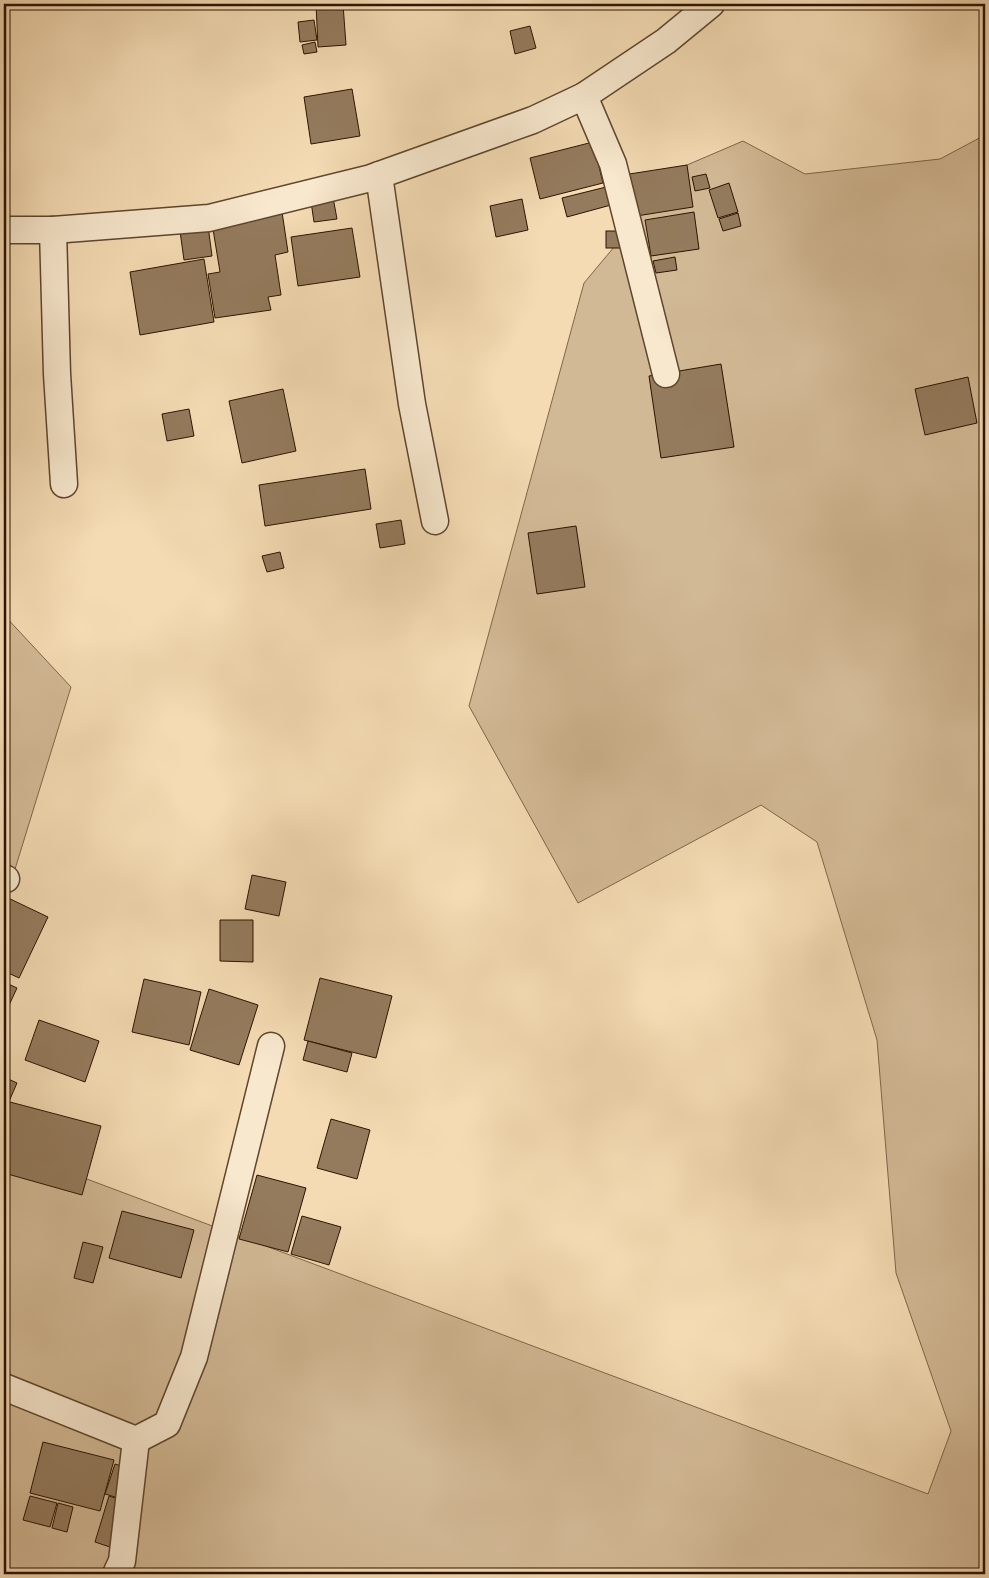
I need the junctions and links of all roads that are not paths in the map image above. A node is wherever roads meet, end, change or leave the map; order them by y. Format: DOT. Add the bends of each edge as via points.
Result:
graph roads {
  1 [pos="711,4"];
  2 [pos="584,96"];
  3 [pos="379,175"];
  4 [pos="4,230"];
  5 [pos="53,230"];
  6 [pos="666,374"];
  7 [pos="64,484"];
  8 [pos="435,521"];
  9 [pos="271,1046"];
  10 [pos="4,1387"];
  11 [pos="136,1440"];
  12 [pos="116,1574"];
  1 -- 2 [label="street" via="666,41"];
  2 -- 3 [label="street" via="533,120"];
  2 -- 6 [label="street" via="613,164"];
  3 -- 5 [label="street" via="209,218"];
  3 -- 8 [label="street" via="412,404"];
  4 -- 5 [label="street"];
  5 -- 7 [label="street"];
  9 -- 11 [label="street" via="194,1357 167,1424"];
  10 -- 11 [label="street"];
  11 -- 12 [label="street" via="122,1562"];
}
